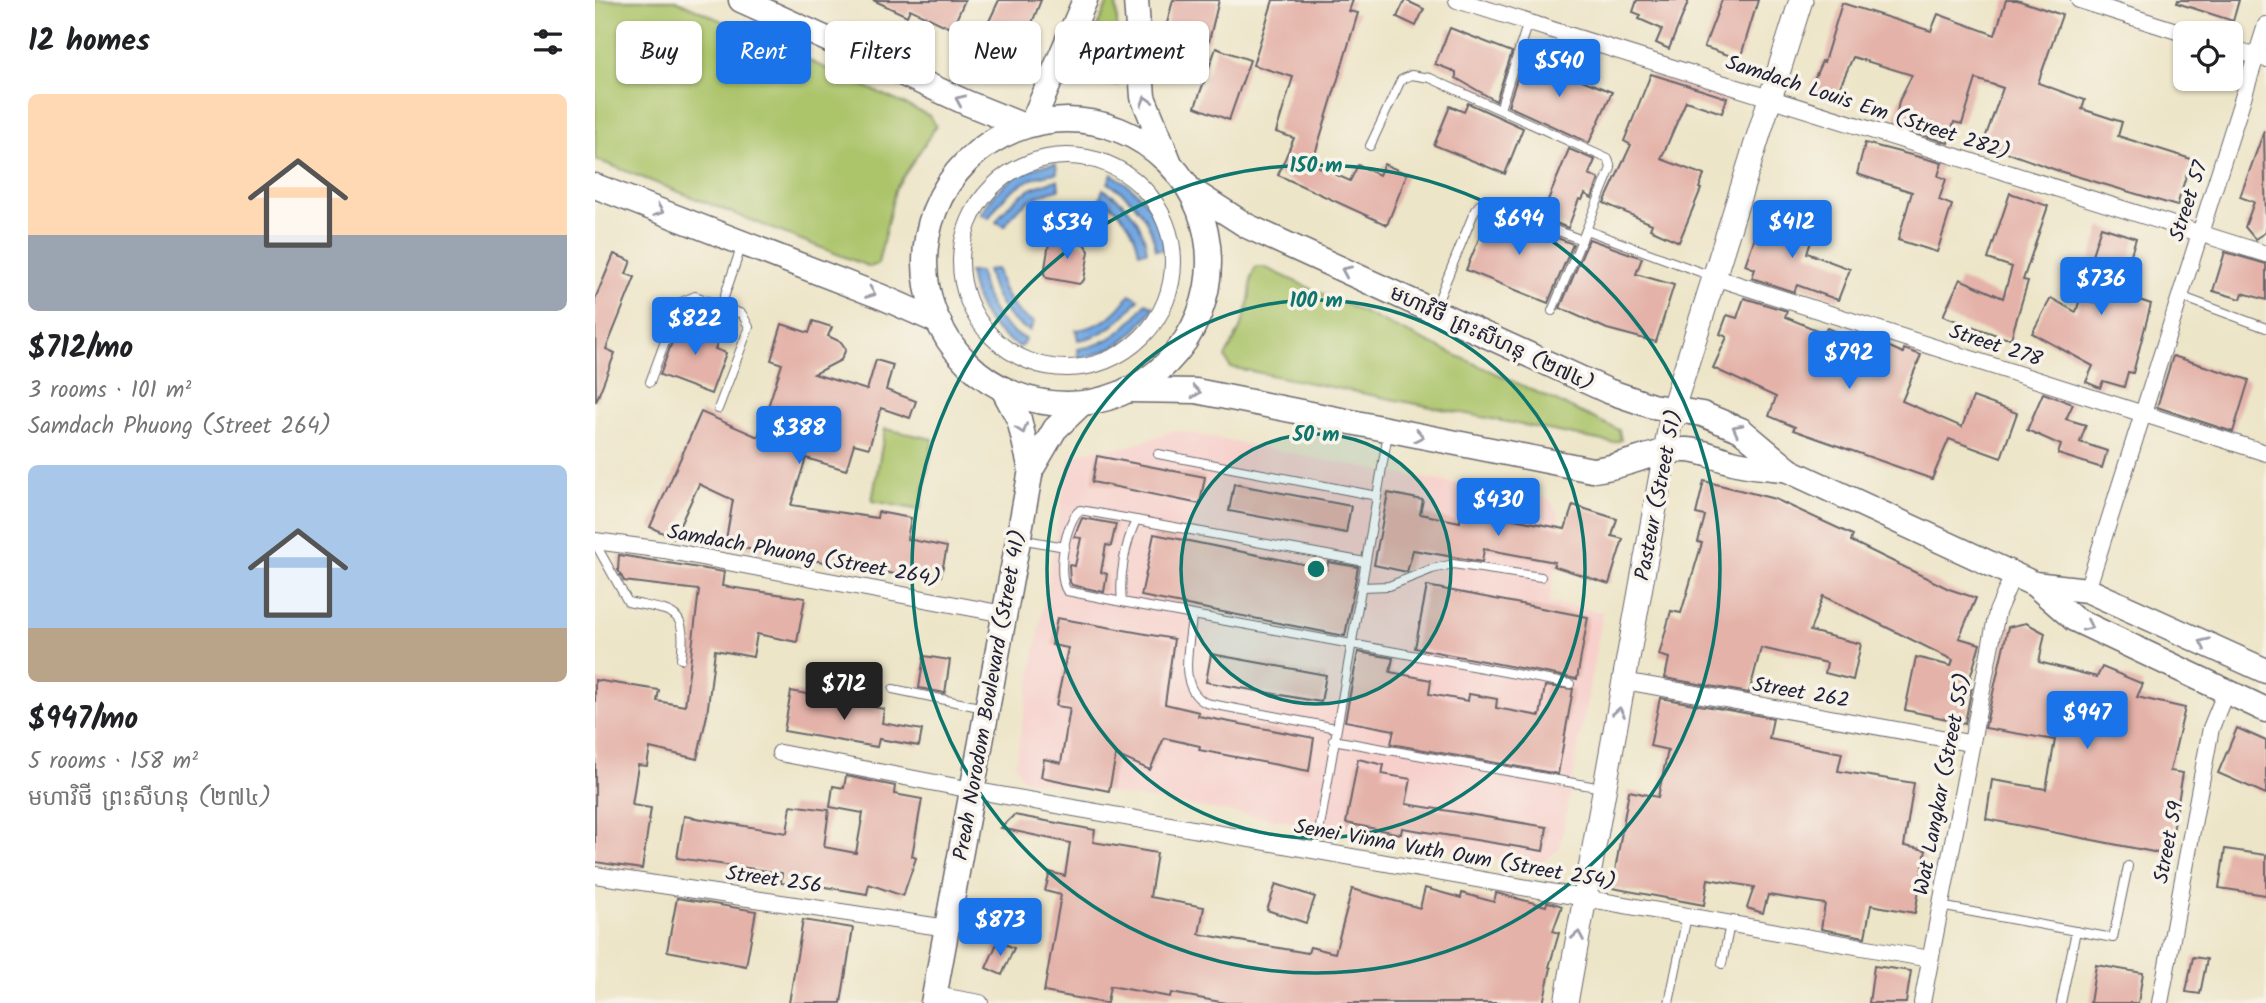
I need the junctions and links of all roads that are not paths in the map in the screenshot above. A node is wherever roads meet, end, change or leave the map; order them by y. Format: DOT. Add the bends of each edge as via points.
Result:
graph roads {
  1 [pos="741,0"];
  2 [pos="1085,0"];
  3 [pos="1136,0"];
  4 [pos="1457,0"];
  5 [pos="1801,0"];
  6 [pos="2079,0"];
  7 [pos="1528,21"];
  8 [pos="2266,25"];
  9 [pos="2173,30"];
  10 [pos="2243,52"];
  11 [pos="2261,58"];
  12 [pos="1771,98"];
  13 [pos="1500,109"];
  14 [pos="1028,125"];
  15 [pos="1370,146"];
  16 [pos="1171,165"];
  17 [pos="595,186"];
  18 [pos="1194,192"];
  19 [pos="1585,230"];
  20 [pos="2200,234"];
  21 [pos="1582,240"];
  22 [pos="743,244"];
  23 [pos="2266,254"];
  24 [pos="1714,277"];
  25 [pos="2180,296"];
  26 [pos="721,306"];
  27 [pos="1434,311"];
  28 [pos="1552,311"];
  29 [pos="939,323"];
  30 [pos="2266,328"];
  31 [pos="1125,351"];
  32 [pos="650,382"];
  33 [pos="1127,390"];
  34 [pos="1004,391"];
  35 [pos="1081,404"];
  36 [pos="1673,408"];
  37 [pos="718,409"];
  38 [pos="2143,414"];
  39 [pos="1389,430"];
  40 [pos="1664,453"];
  41 [pos="2266,453"];
  42 [pos="1158,454"];
  43 [pos="1031,470"];
  44 [pos="1790,471"];
  45 [pos="1377,496"];
  46 [pos="1136,520"];
  47 [pos="1018,538"];
  48 [pos="595,542"];
  49 [pos="1065,547"];
  50 [pos="1365,562"];
  51 [pos="1541,577"];
  52 [pos="2023,580"];
  53 [pos="1361,587"];
  54 [pos="2087,590"];
  55 [pos="1122,602"];
  56 [pos="1004,614"];
  57 [pos="1192,617"];
  58 [pos="1350,645"];
  59 [pos="681,659"];
  60 [pos="2266,671"];
  61 [pos="1624,681"];
  62 [pos="1570,684"];
  63 [pos="893,690"];
  64 [pos="2226,691"];
  65 [pos="987,709"];
  66 [pos="2266,709"];
  67 [pos="1336,729"];
  68 [pos="1333,740"];
  69 [pos="1969,743"];
  70 [pos="780,752"];
  71 [pos="1605,788"];
  72 [pos="972,790"];
  73 [pos="1315,850"];
  74 [pos="2127,866"];
  75 [pos="595,875"];
  76 [pos="1585,898"];
  77 [pos="1940,906"];
  78 [pos="1688,916"];
  79 [pos="1730,923"];
  80 [pos="947,928"];
  81 [pos="2076,931"];
  82 [pos="1930,959"];
  83 [pos="1722,964"];
  84 [pos="934,999"];
  85 [pos="980,1003"];
  86 [pos="1566,1003"];
  87 [pos="1669,1003"];
  88 [pos="1922,1003"];
  89 [pos="2061,1003"];
  90 [pos="2160,1003"];
  14 -- 1 [label="main road, one-way" via="967,103"];
  2 -- 14 [label="main road"];
  16 -- 3 [label="main road, one-way" via="1143,97"];
  4 -- 7 [label="street, Samdach Louis Em (Street 282)"];
  5 -- 12 [label="street, Pasteur (Street 51)"];
  6 -- 9 [label="street"];
  7 -- 12 [label="street, Samdach Louis Em (Street 282)"];
  7 -- 13 [label="lane"];
  8 -- 11 [label="street, Street 57"];
  10 -- 11 [label="street"];
  11 -- 20 [label="street, Street 57"];
  12 -- 20 [label="street, Samdach Louis Em (Street 282)"];
  12 -- 24 [label="street, Pasteur (Street 51)"];
  13 -- 15 [label="lane" via="1430,78 1408,76 1401,80"];
  13 -- 19 [label="lane" via="1608,159 1611,168"];
  14 -- 16 [label="main road" via="1077,121 1124,132"];
  14 -- 29 [label="main road" via="1001,135 961,167 935,211 927,248 928,287"];
  16 -- 18 [label="main road"];
  17 -- 22 [label="main road, one-way"];
  27 -- 18 [label="main road, មហាវិថី ព្រះសីហនុ (២៧៤), one-way" via="1247,226"];
  18 -- 33 [label="main road" via="1207,240 1208,275 1201,310 1184,341 1161,367"];
  19 -- 21 [label="lane"];
  19 -- 24 [label="lane"];
  20 -- 23 [label="street, Samdach Louis Em (Street 282)"];
  20 -- 25 [label="street, Street 57"];
  21 -- 27 [label="lane" via="1488,201 1480,203"];
  21 -- 28 [label="lane"];
  22 -- 26 [label="lane"];
  22 -- 29 [label="main road, one-way"];
  24 -- 36 [label="street, Pasteur (Street 51)"];
  24 -- 38 [label="street, Street 278"];
  25 -- 30 [label="lane"];
  25 -- 38 [label="street, Street 57"];
  26 -- 32 [label="lane" via="695,296 679,303"];
  26 -- 37 [label="lane" via="742,314 749,327"];
  27 -- 36 [label="main road, មហាវិថី ព្រះសីហនុ (២៧៤)" via="1608,391"];
  29 -- 34 [label="main road" via="966,361"];
  31 -- 31 [label="street" via="1077,367 1047,365 1027,360 986,330 963,284 963,240 974,210 989,189 1009,173 1057,156 1086,157 1130,176 1163,215 1174,265 1170,290 1153,324"];
  33 -- 35 [label="main road"];
  33 -- 39 [label="main road, មហាវិថី ព្រះសីហនុ (២៧៤), one-way" via="1196,391"];
  34 -- 35 [label="main road" via="1053,404"];
  34 -- 43 [label="main road, Preah Norodom Boulevard (Street 41), one-way" via="1019,419"];
  35 -- 43 [label="main road, Preah Norodom Boulevard (Street 41)" via="1055,429"];
  36 -- 40 [label="street, Pasteur (Street 51)"];
  44 -- 36 [label="main road, មហាវិថី ព្រះសីហនុ (២៧៤), one-way" via="1741,430"];
  38 -- 41 [label="street, Street 278"];
  38 -- 54 [label="street, Street 57"];
  39 -- 40 [label="main road, មហាវិថី ព្រះសីហនុ (២៧៤), one-way" via="1592,470 1615,469"];
  39 -- 45 [label="lane"];
  40 -- 44 [label="main road, មហាវិថី ព្រះសីហនុ (២៧៤)" via="1709,452 1728,461"];
  40 -- 61 [label="street, Pasteur (Street 51)"];
  42 -- 45 [label="lane"];
  43 -- 47 [label="main road, Preah Norodom Boulevard (Street 41)"];
  44 -- 52 [label="main road, មហាវិថី ព្រះសីហនុ (២៧៤)"];
  45 -- 50 [label="lane"];
  46 -- 49 [label="lane" via="1080,510 1070,522"];
  46 -- 50 [label="lane"];
  46 -- 55 [label="lane" via="1120,586"];
  47 -- 49 [label="lane"];
  47 -- 56 [label="main road, Preah Norodom Boulevard (Street 41)"];
  48 -- 56 [label="street, Samdach Phuong (Street 264)" via="664,550"];
  48 -- 59 [label="lane" via="628,602 671,611 681,621 685,632"];
  49 -- 55 [label="lane" via="1061,580 1067,591"];
  50 -- 53 [label="lane"];
  51 -- 53 [label="lane" via="1453,564 1389,586"];
  52 -- 54 [label="main road, មហាវិថី ព្រះសីហនុ (២៧៤)"];
  52 -- 64 [label="main road, មហាវិថី ព្រះសីហនុ (២៧៤), one-way" via="2074,619"];
  52 -- 69 [label="street, Wat Langkar (Street 55)" via="1997,612"];
  53 -- 58 [label="lane"];
  60 -- 54 [label="main road, មហាវិថី ព្រះសីហនុ (២៧៤), one-way"];
  55 -- 57 [label="lane"];
  56 -- 65 [label="main road, Preah Norodom Boulevard (Street 41)"];
  57 -- 58 [label="lane"];
  57 -- 67 [label="lane" via="1187,674 1196,698"];
  58 -- 62 [label="lane"];
  58 -- 67 [label="lane"];
  61 -- 69 [label="street, Street 262"];
  71 -- 61 [label="street, Pasteur (Street 51), one-way"];
  63 -- 65 [label="lane"];
  64 -- 66 [label="main road, មហាវិថី ព្រះសីហនុ (២៧៤)"];
  64 -- 90 [label="street, Street 59" via="2211,728"];
  65 -- 72 [label="main road, Preah Norodom Boulevard (Street 41)"];
  67 -- 68 [label="lane"];
  68 -- 71 [label="lane"];
  68 -- 73 [label="lane"];
  69 -- 77 [label="street, Wat Langkar (Street 55)"];
  70 -- 72 [label="street, Senei Vinna Vuth Oum (Street 254)"];
  71 -- 76 [label="street, Pasteur (Street 51)"];
  72 -- 73 [label="street, Senei Vinna Vuth Oum (Street 254)"];
  72 -- 80 [label="main road, Preah Norodom Boulevard (Street 41)"];
  73 -- 76 [label="street, Senei Vinna Vuth Oum (Street 254)"];
  74 -- 81 [label="lane" via="2113,938"];
  75 -- 80 [label="street, Street 256"];
  76 -- 78 [label="street, Senei Vinna Vuth Oum (Street 254)"];
  86 -- 76 [label="street, Pasteur (Street 51), one-way"];
  77 -- 81 [label="lane"];
  77 -- 82 [label="street, Wat Langkar (Street 55)"];
  78 -- 79 [label="street, Senei Vinna Vuth Oum (Street 254)"];
  78 -- 87 [label="lane"];
  79 -- 82 [label="street, Senei Vinna Vuth Oum (Street 254)"];
  79 -- 83 [label="lane"];
  80 -- 84 [label="main road, Preah Norodom Boulevard (Street 41)"];
  81 -- 89 [label="lane"];
  82 -- 88 [label="street, Wat Langkar (Street 55)"];
  84 -- 85 [label="street"];
}
